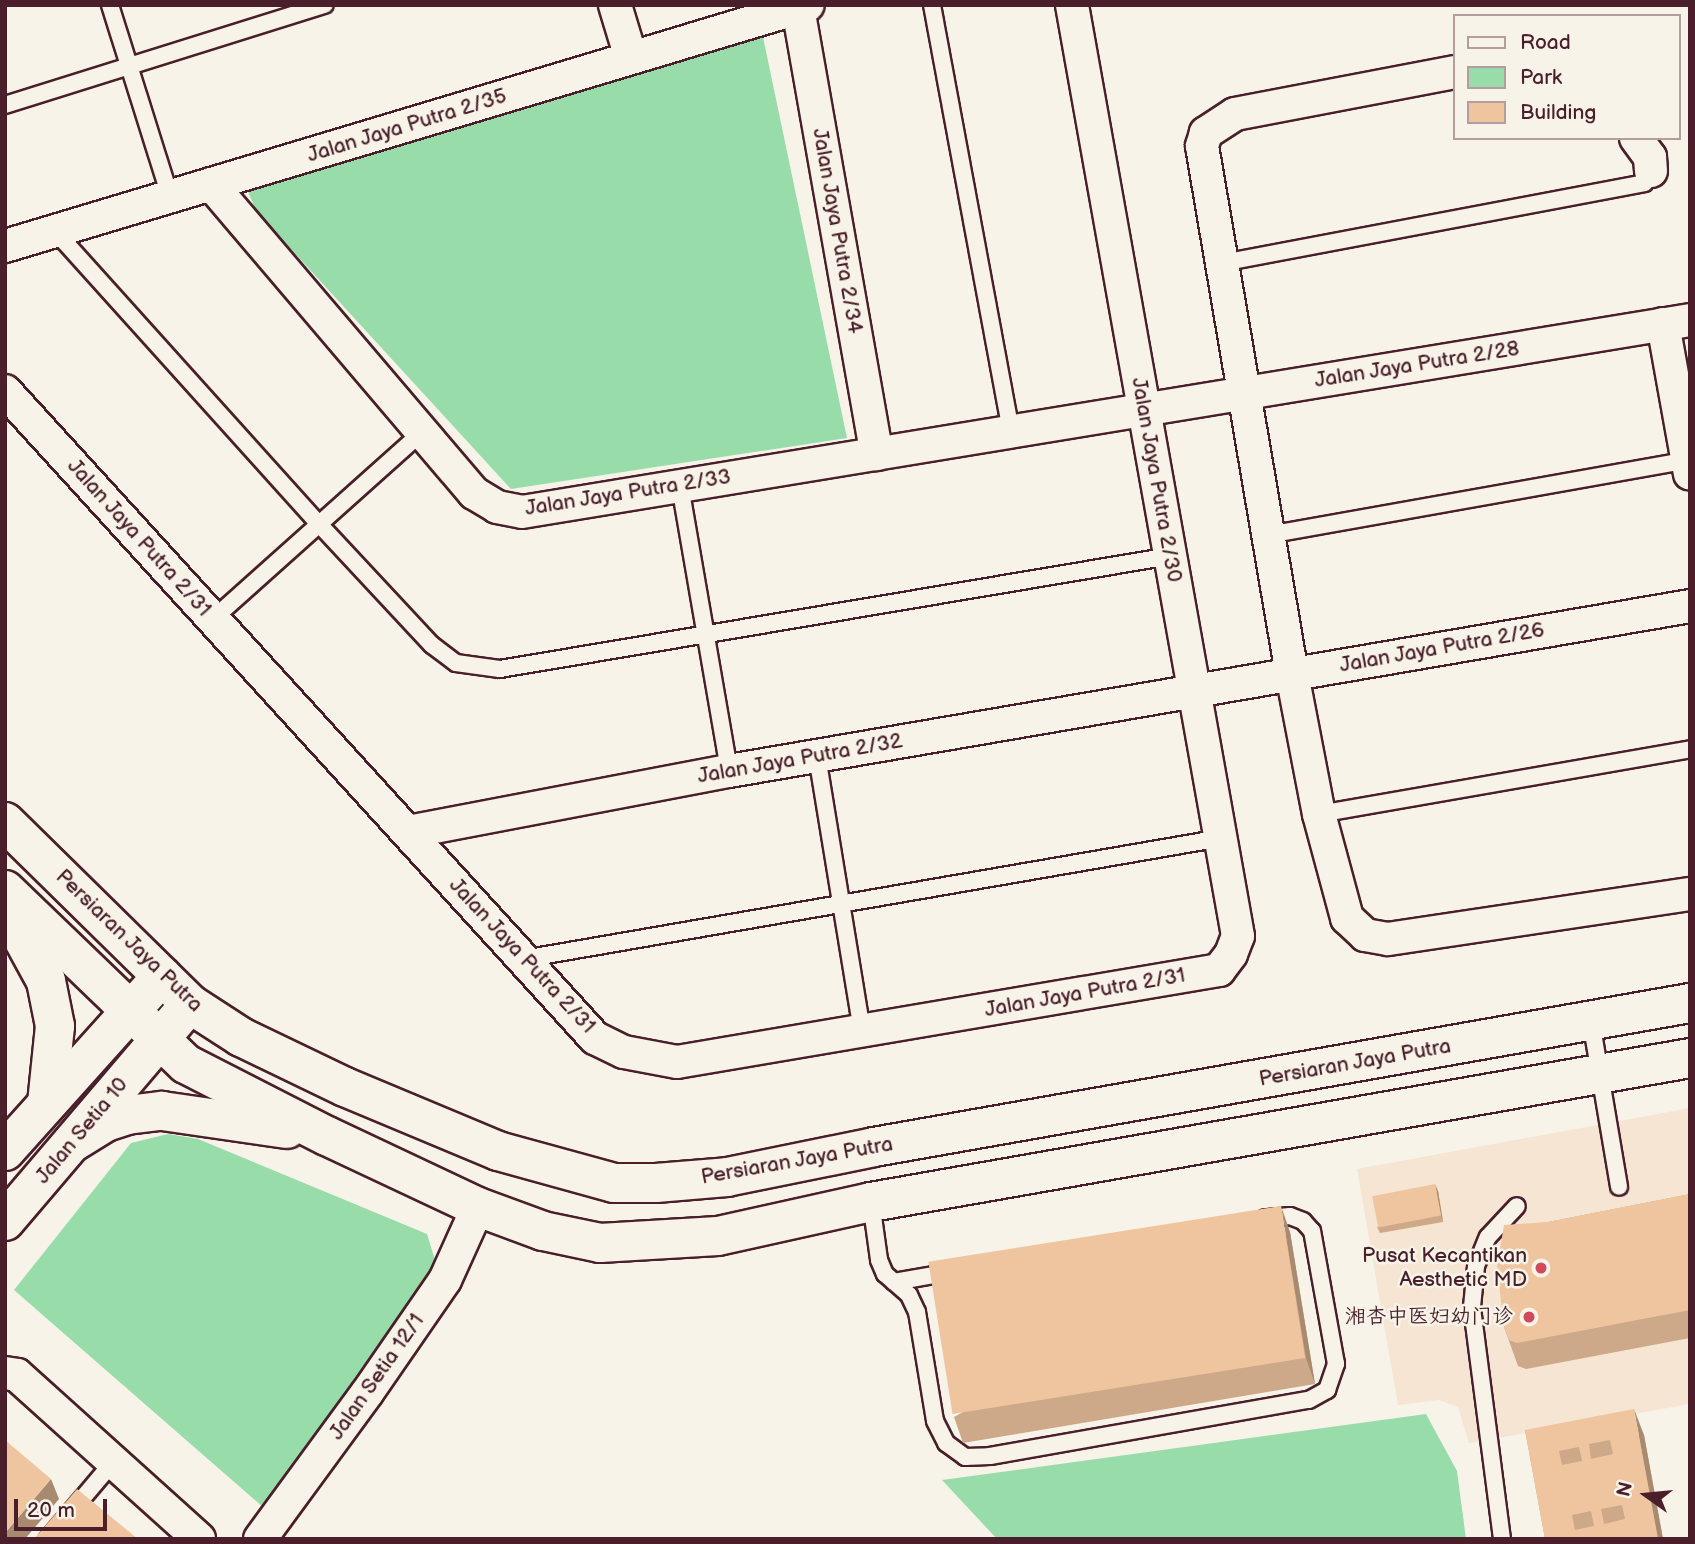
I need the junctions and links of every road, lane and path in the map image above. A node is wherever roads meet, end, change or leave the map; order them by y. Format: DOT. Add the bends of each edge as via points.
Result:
graph roads {
  1 [pos="110,5"];
  2 [pos="325,5"];
  3 [pos="615,5"];
  4 [pos="932,5"];
  5 [pos="1072,5"];
  6 [pos="803,7"];
  7 [pos="631,58"];
  8 [pos="130,66"];
  9 [pos="1454,72"];
  10 [pos="5,105"];
  11 [pos="1637,140"];
  12 [pos="1651,171"];
  13 [pos="211,184"];
  14 [pos="170,197"];
  15 [pos="55,231"];
  16 [pos="5,246"];
  17 [pos="1222,263"];
  18 [pos="1676,322"];
  19 [pos="5,391"];
  20 [pos="1245,393"];
  21 [pos="1144,410"];
  22 [pos="422,432"];
  23 [pos="1011,432"];
  24 [pos="877,454"];
  25 [pos="1689,465"];
  26 [pos="680,486"];
  27 [pos="320,525"];
  28 [pos="1268,534"];
  29 [pos="1170,556"];
  30 [pos="1690,606"];
  31 [pos="213,620"];
  32 [pos="706,636"];
  33 [pos="1293,674"];
  34 [pos="1194,691"];
  35 [pos="1690,749"];
  36 [pos="817,756"];
  37 [pos="729,771"];
  38 [pos="1319,814"];
  39 [pos="5,822"];
  40 [pos="408,832"];
  41 [pos="1221,838"];
  42 [pos="5,890"];
  43 [pos="1690,894"];
  44 [pos="841,902"];
  45 [pos="5,906"];
  46 [pos="1231,954"];
  47 [pos="523,959"];
  48 [pos="162,976"];
  49 [pos="1690,1003"];
  50 [pos="190,1004"];
  51 [pos="129,1012"];
  52 [pos="1591,1021"];
  53 [pos="862,1032"];
  54 [pos="159,1041"];
  55 [pos="1690,1058"];
  56 [pos="1600,1075"];
  57 [pos="47,1103"];
  58 [pos="327,1136"];
  59 [pos="72,1143"];
  60 [pos="5,1151"];
  61 [pos="1619,1187"];
  62 [pos="871,1202"];
  63 [pos="1517,1206"];
  64 [pos="478,1207"];
  65 [pos="1247,1221"];
  66 [pos="5,1222"];
  67 [pos="961,1271"];
  68 [pos="894,1282"];
  69 [pos="5,1373"];
  70 [pos="113,1462"];
  71 [pos="48,1539"];
  72 [pos="199,1539"];
  73 [pos="260,1539"];
  74 [pos="1502,1539"];
  1 -- 8 [label="lane"];
  2 -- 8 [label="lane"];
  3 -- 7 [label="street"];
  4 -- 23 [label="lane"];
  5 -- 21 [label="street, Jalan Jaya Putra 2/30"];
  6 -- 7 [label="street, Jalan Jaya Putra 2/35"];
  6 -- 24 [label="street, Jalan Jaya Putra 2/34"];
  7 -- 13 [label="street, Jalan Jaya Putra 2/35"];
  8 -- 10 [label="lane"];
  8 -- 14 [label="lane"];
  9 -- 17 [label="street" via="1235,114 1206,134 1202,146"];
  11 -- 12 [label="street" via="1650,157"];
  12 -- 17 [label="lane" via="1644,183"];
  13 -- 14 [label="street, Jalan Jaya Putra 2/35"];
  13 -- 22 [label="street, Jalan Jaya Putra 2/33"];
  14 -- 15 [label="street, Jalan Jaya Putra 2/35"];
  15 -- 16 [label="street, Jalan Jaya Putra 2/35"];
  15 -- 27 [label="lane"];
  17 -- 20 [label="street"];
  18 -- 20 [label="street, Jalan Jaya Putra 2/28"];
  18 -- 25 [label="street"];
  19 -- 31 [label="street, Jalan Jaya Putra 2/31"];
  20 -- 21 [label="street, Jalan Jaya Putra 2/28"];
  20 -- 28 [label="street"];
  21 -- 23 [label="street, Jalan Jaya Putra 2/33"];
  21 -- 29 [label="street, Jalan Jaya Putra 2/30"];
  22 -- 26 [label="street, Jalan Jaya Putra 2/33" via="474,492 497,508 522,512"];
  22 -- 27 [label="lane"];
  23 -- 24 [label="street, Jalan Jaya Putra 2/33"];
  24 -- 26 [label="street, Jalan Jaya Putra 2/33"];
  25 -- 28 [label="lane"];
  26 -- 32 [label="lane"];
  27 -- 31 [label="lane"];
  27 -- 32 [label="lane" via="432,645 456,663 500,669"];
  28 -- 33 [label="street"];
  29 -- 32 [label="lane"];
  29 -- 34 [label="street, Jalan Jaya Putra 2/30"];
  30 -- 33 [label="street, Jalan Jaya Putra 2/26"];
  31 -- 40 [label="street, Jalan Jaya Putra 2/31"];
  32 -- 37 [label="lane"];
  33 -- 34 [label="street, Jalan Jaya Putra 2/26"];
  33 -- 38 [label="street"];
  34 -- 36 [label="street, Jalan Jaya Putra 2/32"];
  34 -- 41 [label="street, Jalan Jaya Putra 2/30"];
  35 -- 38 [label="lane"];
  36 -- 37 [label="street, Jalan Jaya Putra 2/32"];
  36 -- 44 [label="lane"];
  37 -- 40 [label="street, Jalan Jaya Putra 2/32"];
  38 -- 43 [label="street" via="1347,918 1364,935 1388,939"];
  39 -- 48 [label="main road, Persiaran Jaya Putra"];
  40 -- 47 [label="street, Jalan Jaya Putra 2/31"];
  41 -- 44 [label="lane"];
  41 -- 46 [label="street, Jalan Jaya Putra 2/30" via="1238,936"];
  42 -- 51 [label="main road"];
  44 -- 47 [label="lane"];
  44 -- 53 [label="lane"];
  45 -- 57 [label="main road" via="46,981 55,1026"];
  46 -- 53 [label="street, Jalan Jaya Putra 2/31" via="1219,970"];
  47 -- 53 [label="street, Jalan Jaya Putra 2/31" via="595,1038 624,1052 677,1062"];
  48 -- 50 [label="main road, Persiaran Jaya Putra"];
  48 -- 51 [label="main road, Jalan Setia 10"];
  49 -- 52 [label="main road, Persiaran Jaya Putra"];
  50 -- 52 [label="main road, Persiaran Jaya Putra" via="252,1043 345,1087 498,1151 614,1183 727,1177"];
  50 -- 54 [label="main road, Jalan Setia 10"];
  51 -- 54 [label="main road"];
  51 -- 57 [label="main road, Jalan Setia 10"];
  52 -- 56 [label="lane"];
  54 -- 58 [label="main road" via="186,1064"];
  54 -- 59 [label="main road, Jalan Setia 10"];
  55 -- 56 [label="main road"];
  56 -- 61 [label="lane"];
  56 -- 62 [label="main road"];
  57 -- 60 [label="main road, Jalan Setia 10"];
  58 -- 59 [label="main road" via="162,1111 106,1122"];
  58 -- 64 [label="main road"];
  59 -- 66 [label="main road, Jalan Setia 10"];
  62 -- 64 [label="main road" via="718,1236 600,1243 543,1231"];
  62 -- 68 [label="lane" via="879,1261"];
  63 -- 74 [label="lane" via="1488,1237 1476,1266 1472,1307"];
  64 -- 73 [label="street, Jalan Setia 12/1" via="444,1280"];
  65 -- 68 [label="lane" via="1290,1216 1312,1231 1336,1364 1327,1390 1309,1400 965,1457 946,1443 935,1421 917,1312 909,1295"];
  67 -- 68 [label="lane"];
  69 -- 70 [label="street" via="17,1375"];
  70 -- 71 [label="lane"];
  70 -- 72 [label="street"];
}
